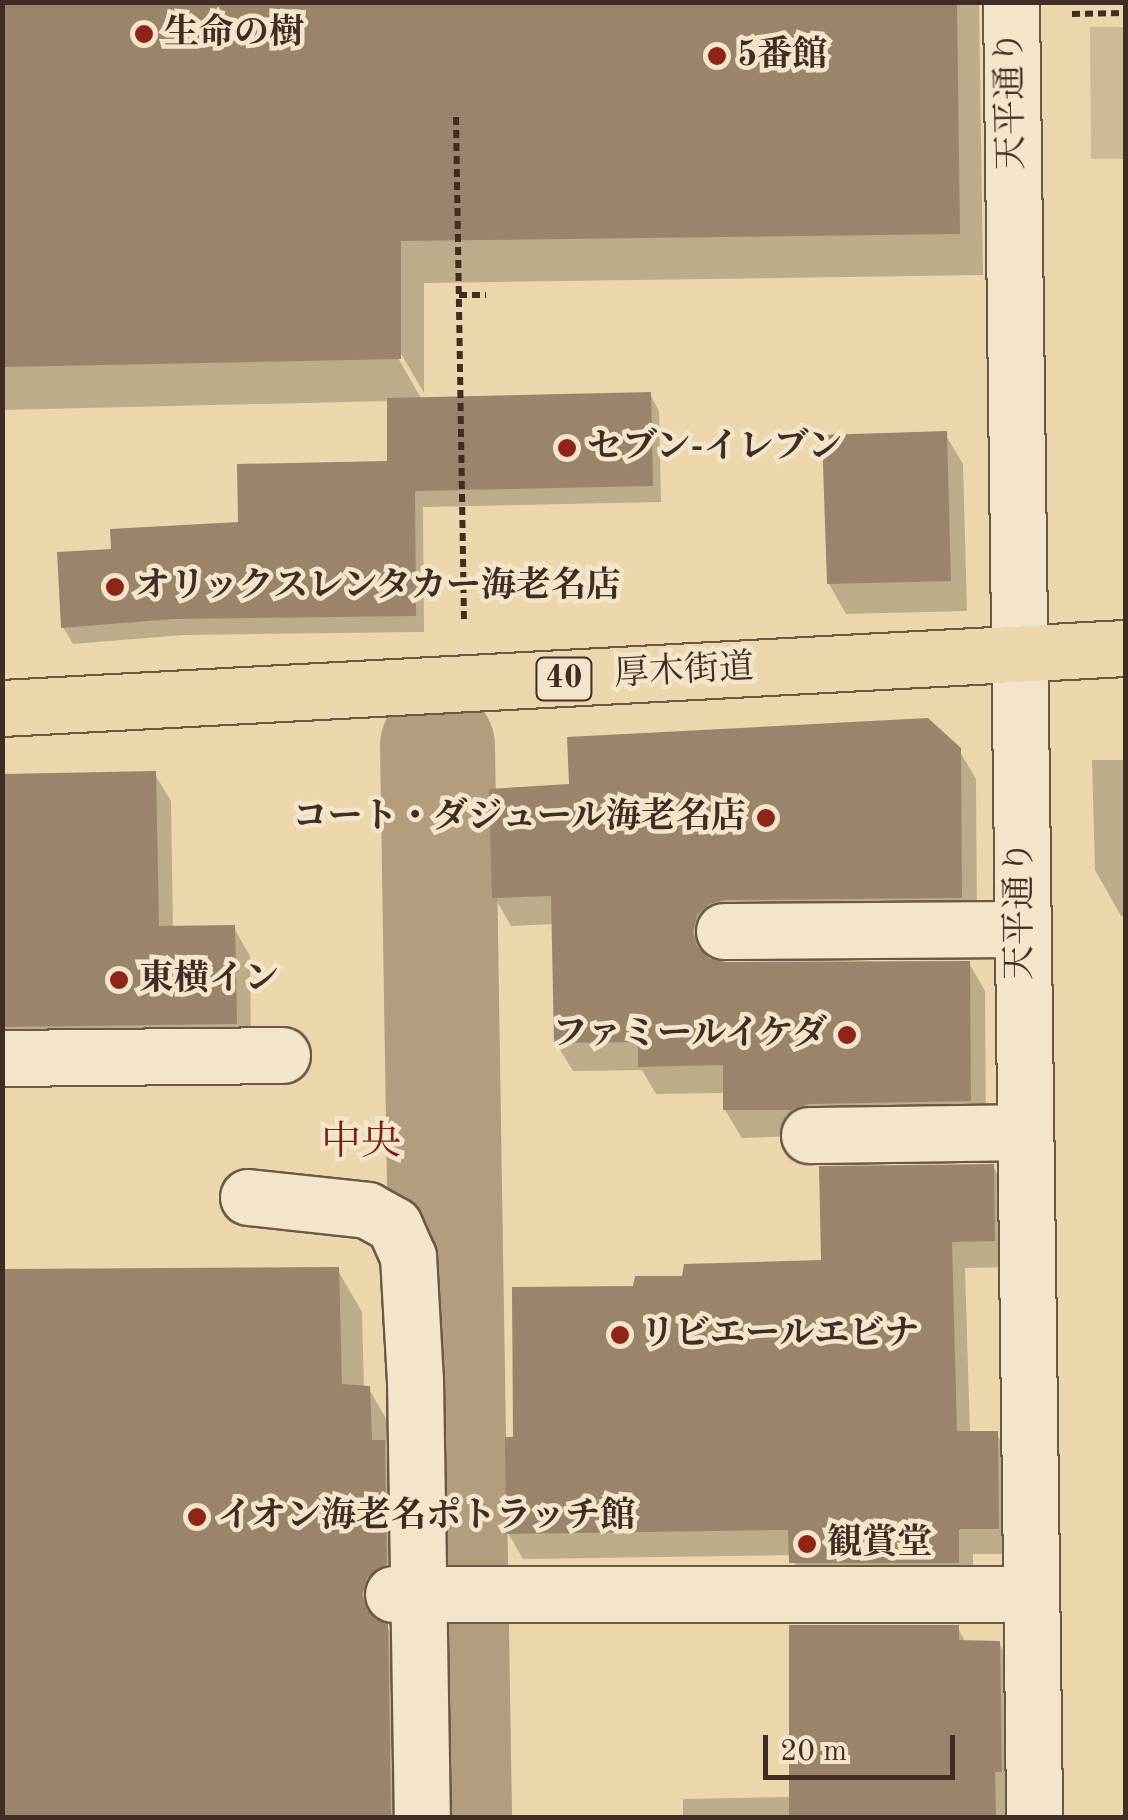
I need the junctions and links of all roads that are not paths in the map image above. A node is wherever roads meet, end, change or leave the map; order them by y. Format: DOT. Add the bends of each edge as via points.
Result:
graph roads {
  1 [pos="1036,8"];
  2 [pos="1126,648"];
  3 [pos="1020,652"];
  4 [pos="2,708"];
  5 [pos="1022,929"];
  6 [pos="724,932"];
  7 [pos="282,1055"];
  8 [pos="2,1058"];
  9 [pos="1022,1132"];
  10 [pos="809,1135"];
  11 [pos="248,1196"];
  12 [pos="414,1594"];
  13 [pos="1028,1594"];
  14 [pos="422,1818"];
  15 [pos="1034,1818"];
  1 -- 3 [label="street, 天平通り"];
  2 -- 3 [label="main road, 厚木街道 / 40"];
  3 -- 4 [label="main road, 厚木街道 / 40"];
  3 -- 5 [label="street, 天平通り"];
  5 -- 6 [label="street"];
  5 -- 9 [label="street, 天平通り"];
  7 -- 8 [label="street"];
  9 -- 10 [label="street"];
  9 -- 13 [label="street, 天平通り"];
  11 -- 12 [label="street" via="368,1210 394,1225 403,1240 415,1380"];
  12 -- 13 [label="street"];
  12 -- 14 [label="street"];
  13 -- 15 [label="street, 天平通り"];
}
